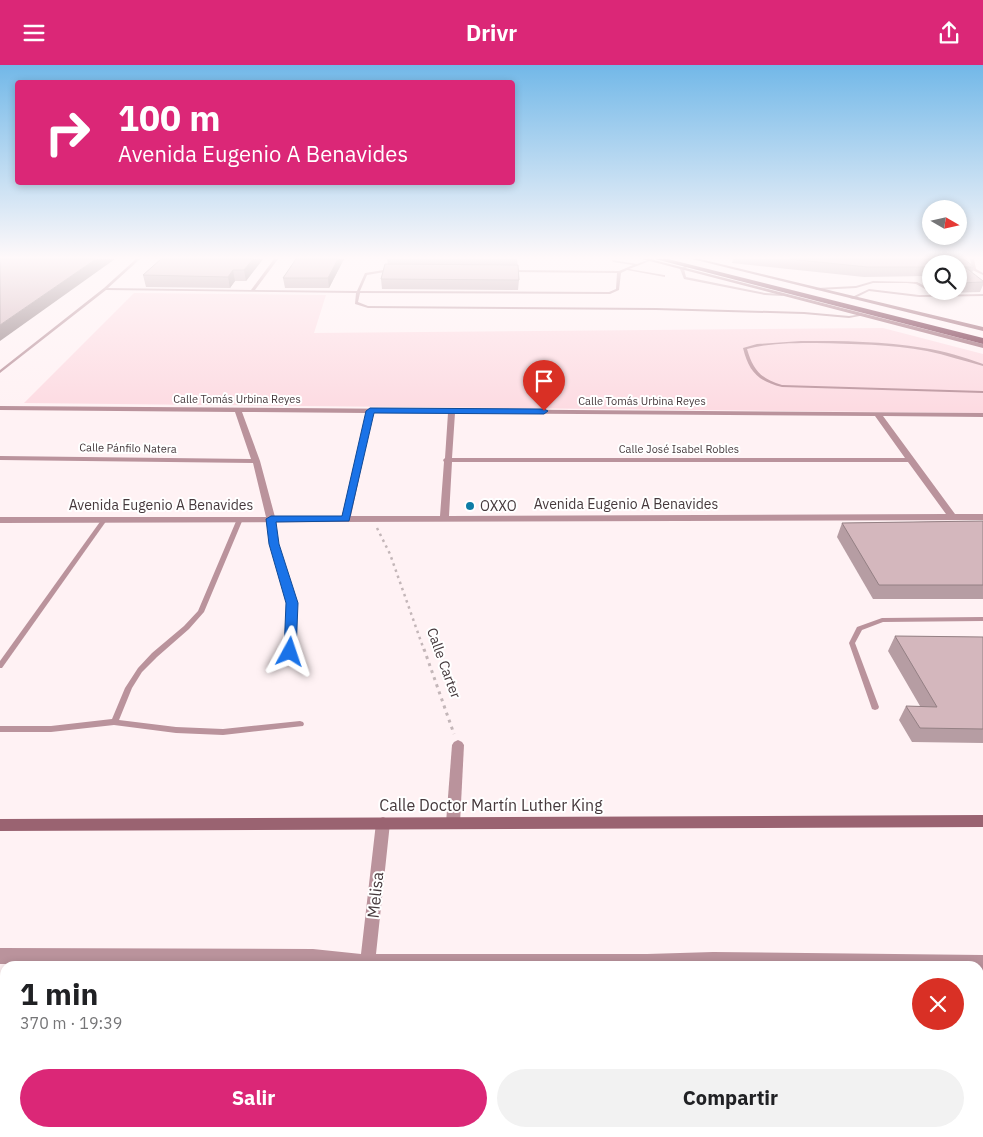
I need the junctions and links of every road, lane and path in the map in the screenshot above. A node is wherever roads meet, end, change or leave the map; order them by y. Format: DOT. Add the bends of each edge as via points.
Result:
graph roads {
  1 [pos="80,309"];
  2 [pos="657,309"];
  3 [pos="839,309"];
  4 [pos="854,309"];
  5 [pos="878,309"];
  6 [pos="899,309"];
  7 [pos="863,315"];
  8 [pos="983,329"];
  9 [pos="983,335"];
  10 [pos="983,341"];
  11 [pos="983,346"];
  12 [pos="983,365"];
  13 [pos="0,372"];
  14 [pos="983,392"];
  15 [pos="0,407"];
  16 [pos="238,410"];
  17 [pos="370,411"];
  18 [pos="452,411"];
  19 [pos="877,413"];
  20 [pos="983,415"];
  21 [pos="0,458"];
  22 [pos="447,459"];
  23 [pos="256,461"];
  24 [pos="912,461"];
  25 [pos="952,517"];
  26 [pos="983,517"];
  27 [pos="104,519"];
  28 [pos="240,519"];
  29 [pos="271,519"];
  30 [pos="346,519"];
  31 [pos="372,519"];
  32 [pos="444,519"];
  33 [pos="0,520"];
  34 [pos="983,619"];
  35 [pos="290,652"];
  36 [pos="0,666"];
  37 [pos="875,707"];
  38 [pos="114,722"];
  39 [pos="300,724"];
  40 [pos="1,729"];
  41 [pos="458,745"];
  42 [pos="983,821"];
  43 [pos="383,823"];
  44 [pos="453,823"];
  45 [pos="0,825"];
  46 [pos="0,955"];
  47 [pos="73,961"];
  48 [pos="218,961"];
  49 [pos="344,961"];
  50 [pos="367,961"];
  1 -- 13 [label="lane"];
  2 -- 7 [label="lane"];
  3 -- 7 [label="street"];
  4 -- 10 [label="highway"];
  5 -- 9 [label="highway"];
  6 -- 8 [label="street"];
  7 -- 11 [label="street"];
  12 -- 14 [label="lane" via="917,348 890,346 777,343 745,348 758,378 782,386"];
  15 -- 16 [label="street, Calle Tomás Urbina Reyes"];
  16 -- 17 [label="street, Calle Tomás Urbina Reyes"];
  16 -- 23 [label="street"];
  17 -- 18 [label="street, Calle Tomás Urbina Reyes"];
  17 -- 30 [label="street"];
  18 -- 19 [label="street, Calle Tomás Urbina Reyes"];
  18 -- 22 [label="street"];
  19 -- 20 [label="street, Calle Tomás Urbina Reyes"];
  19 -- 24 [label="street"];
  21 -- 23 [label="street, Calle Pánfilo Natera"];
  22 -- 24 [label="street, Calle José Isabel Robles"];
  22 -- 32 [label="street"];
  23 -- 29 [label="street"];
  24 -- 25 [label="street"];
  25 -- 26 [label="street, Avenida Eugenio A Benavides"];
  25 -- 32 [label="street, Avenida Eugenio A Benavides"];
  27 -- 28 [label="street, Avenida Eugenio A Benavides"];
  27 -- 33 [label="street, Avenida Eugenio A Benavides"];
  27 -- 36 [label="lane"];
  28 -- 29 [label="street, Avenida Eugenio A Benavides"];
  28 -- 38 [label="lane" via="202,612 192,625 138,672"];
  29 -- 30 [label="street, Avenida Eugenio A Benavides"];
  29 -- 35 [label="lane" via="274,544 292,603"];
  30 -- 31 [label="street, Avenida Eugenio A Benavides"];
  31 -- 32 [label="street, Avenida Eugenio A Benavides"];
  31 -- 41 [label="path, Calle Carter" via="390,554"];
  34 -- 37 [label="lane" via="882,620 860,629 852,643"];
  38 -- 39 [label="lane" via="223,732"];
  38 -- 40 [label="lane" via="51,729"];
  41 -- 44 [label="street"];
  42 -- 44 [label="street, Calle Doctor Martín Luther King"];
  43 -- 44 [label="street, Calle Doctor Martín Luther King"];
  43 -- 45 [label="street, Calle Doctor Martín Luther King"];
  43 -- 50 [label="street, Melisa"];
  46 -- 47 [label="street"];
  47 -- 48 [label="street"];
  48 -- 49 [label="street" via="313,957"];
}
